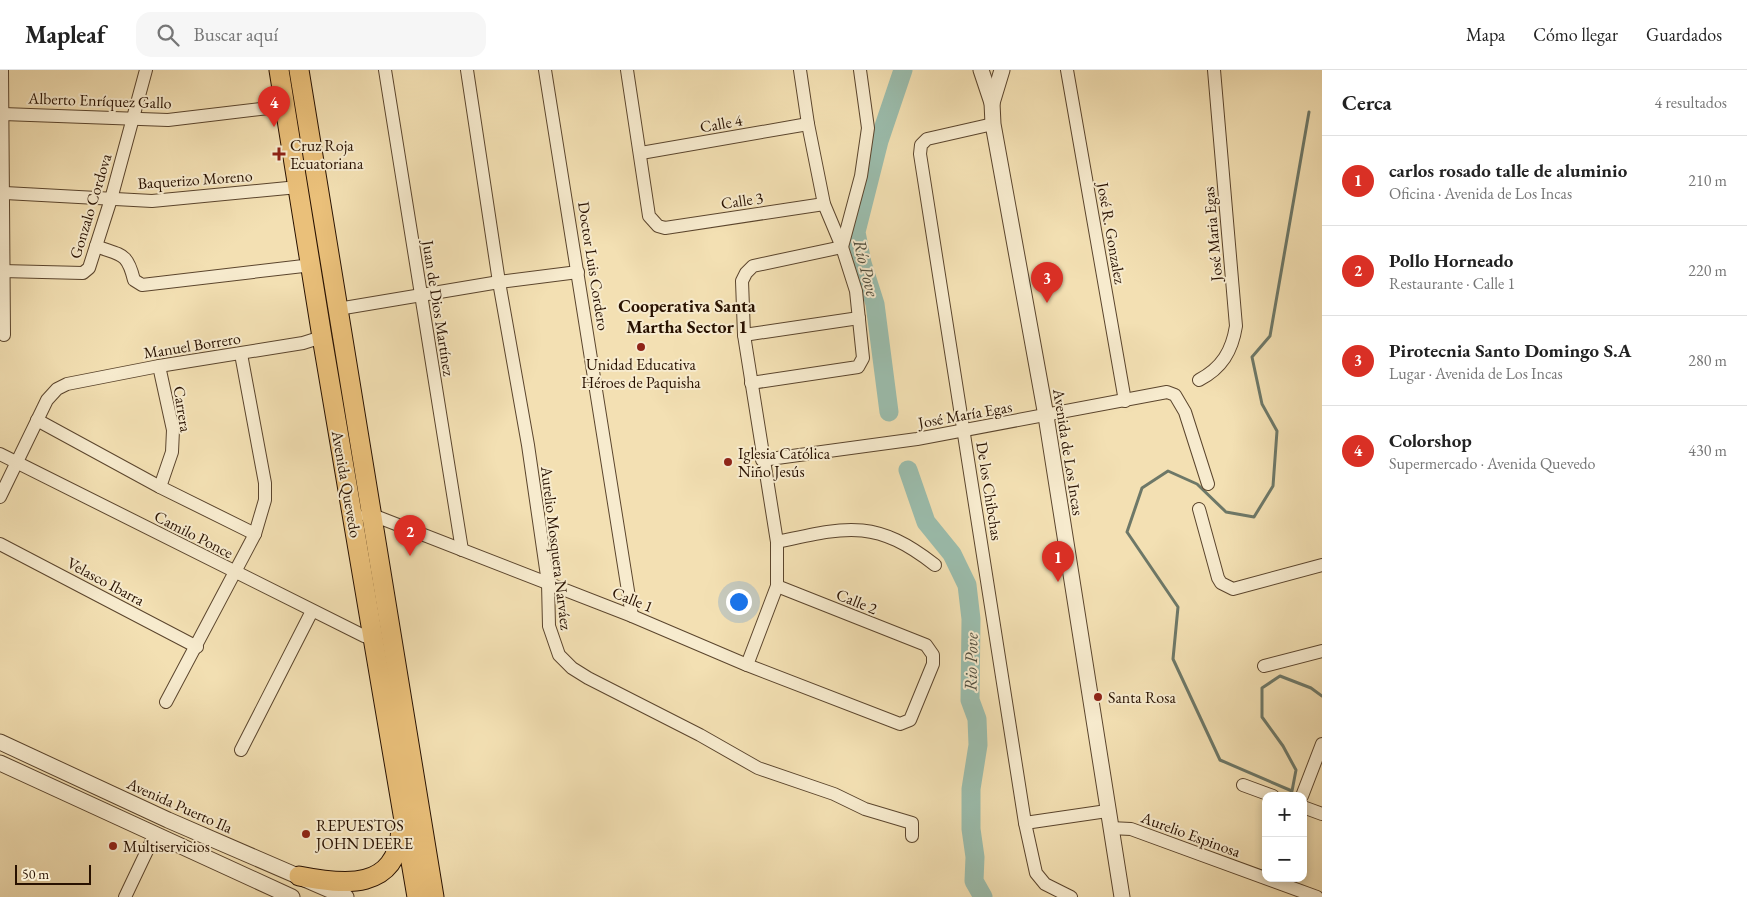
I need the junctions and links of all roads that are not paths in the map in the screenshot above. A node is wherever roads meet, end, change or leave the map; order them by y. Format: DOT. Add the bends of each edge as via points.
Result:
graph roads {
  1 [pos="2,70"];
  2 [pos="146,70"];
  3 [pos="280,70"];
  4 [pos="299,70"];
  5 [pos="385,70"];
  6 [pos="467,70"];
  7 [pos="545,70"];
  8 [pos="627,70"];
  9 [pos="800,70"];
  10 [pos="860,70"];
  11 [pos="981,70"];
  12 [pos="1002,70"];
  13 [pos="1066,70"];
  14 [pos="1214,70"];
  15 [pos="992,103"];
  16 [pos="286,106"];
  17 [pos="3,114"];
  18 [pos="133,118"];
  19 [pos="808,124"];
  20 [pos="993,124"];
  21 [pos="640,153"];
  22 [pos="298,187"];
  23 [pos="5,193"];
  24 [pos="111,199"];
  25 [pos="824,204"];
  26 [pos="96,246"];
  27 [pos="842,247"];
  28 [pos="312,265"];
  29 [pos="2,272"];
  30 [pos="578,272"];
  31 [pos="499,282"];
  32 [pos="421,296"];
  33 [pos="338,309"];
  34 [pos="859,318"];
  35 [pos="4,335"];
  36 [pos="744,335"];
  37 [pos="322,337"];
  38 [pos="241,354"];
  39 [pos="159,366"];
  40 [pos="1199,380"];
  41 [pos="751,383"];
  42 [pos="1125,401"];
  43 [pos="1046,416"];
  44 [pos="37,420"];
  45 [pos="964,430"];
  46 [pos="0,454"];
  47 [pos="762,460"];
  48 [pos="15,462"];
  49 [pos="1208,484"];
  50 [pos="160,487"];
  51 [pos="0,497"];
  52 [pos="1199,510"];
  53 [pos="361,516"];
  54 [pos="255,534"];
  55 [pos="776,542"];
  56 [pos="0,544"];
  57 [pos="462,550"];
  58 [pos="934,565"];
  59 [pos="1322,565"];
  60 [pos="235,572"];
  61 [pos="548,583"];
  62 [pos="777,586"];
  63 [pos="312,611"];
  64 [pos="632,616"];
  65 [pos="374,639"];
  66 [pos="197,647"];
  67 [pos="1322,651"];
  68 [pos="747,665"];
  69 [pos="1264,666"];
  70 [pos="166,702"];
  71 [pos="900,724"];
  72 [pos="0,742"];
  73 [pos="1322,744"];
  74 [pos="241,750"];
  75 [pos="0,763"];
  76 [pos="1243,785"];
  77 [pos="1262,792"];
  78 [pos="1304,792"];
  79 [pos="1307,808"];
  80 [pos="1107,811"];
  81 [pos="1322,814"];
  82 [pos="402,816"];
  83 [pos="1025,823"];
  84 [pos="1110,828"];
  85 [pos="155,834"];
  86 [pos="912,836"];
  87 [pos="299,876"];
  88 [pos="1262,876"];
  89 [pos="1278,882"];
  90 [pos="125,897"];
  91 [pos="292,897"];
  92 [pos="346,897"];
  93 [pos="417,897"];
  94 [pos="434,897"];
  95 [pos="1071,897"];
  96 [pos="1122,897"];
  97 [pos="1317,897"];
  1 -- 17 [label="street"];
  2 -- 18 [label="street, Gonzalo Cordova"];
  3 -- 16 [label="main road, Avenida Quevedo"];
  4 -- 33 [label="main road, Avenida Quevedo"];
  5 -- 32 [label="street, Juan de Dios Martínez"];
  6 -- 31 [label="street, Aurelio Mosquera Narváez"];
  7 -- 30 [label="street, Doctor Luis Cordero"];
  8 -- 21 [label="street"];
  9 -- 19 [label="street"];
  10 -- 27 [label="street" via="868,128 861,176"];
  11 -- 15 [label="street, Avenida de Los Incas"];
  12 -- 15 [label="street, Avenida de Los Incas"];
  13 -- 42 [label="street, José R. Gonzalez"];
  14 -- 40 [label="street, José Maria Egas" via="1236,326 1234,340 1221,365"];
  15 -- 20 [label="street, Avenida de Los Incas"];
  16 -- 18 [label="street, Alberto Enríquez Gallo" via="168,120"];
  16 -- 22 [label="main road, Avenida Quevedo"];
  17 -- 18 [label="street, Alberto Enríquez Gallo"];
  17 -- 23 [label="street"];
  18 -- 24 [label="street, Gonzalo Cordova"];
  19 -- 21 [label="street, Calle 4"];
  19 -- 25 [label="street"];
  20 -- 43 [label="street, Avenida de Los Incas"];
  20 -- 45 [label="street, De los Chibchas" via="927,138 921,145 920,154"];
  21 -- 25 [label="street, Calle 3" via="649,216 658,226 665,228"];
  22 -- 24 [label="street, Baquerizo Moreno" via="152,201"];
  22 -- 28 [label="main road, Avenida Quevedo"];
  23 -- 24 [label="street, Baquerizo Moreno"];
  23 -- 29 [label="street"];
  24 -- 26 [label="street, Gonzalo Cordova"];
  25 -- 27 [label="street"];
  26 -- 28 [label="street" via="129,261 134,280 142,285"];
  26 -- 29 [label="street, Gonzalo Cordova" via="89,268 83,273"];
  27 -- 34 [label="street" via="856,291"];
  27 -- 36 [label="street" via="753,266 742,281"];
  28 -- 37 [label="main road, Avenida Quevedo"];
  29 -- 35 [label="street"];
  30 -- 31 [label="street"];
  30 -- 64 [label="street, Doctor Luis Cordero"];
  31 -- 32 [label="street"];
  31 -- 61 [label="street, Aurelio Mosquera Narváez"];
  32 -- 33 [label="street"];
  32 -- 57 [label="street, Juan de Dios Martínez"];
  33 -- 53 [label="main road, Avenida Quevedo"];
  34 -- 36 [label="street"];
  34 -- 41 [label="street" via="863,358 858,367"];
  36 -- 41 [label="street"];
  37 -- 38 [label="street, Manuel Borrero"];
  37 -- 53 [label="main road, Avenida Quevedo"];
  38 -- 39 [label="street, Manuel Borrero"];
  38 -- 54 [label="street" via="265,483 266,500"];
  39 -- 44 [label="street, Manuel Borrero" via="67,384 47,400"];
  39 -- 50 [label="street, Carrera" via="173,430 172,452"];
  41 -- 47 [label="street"];
  42 -- 43 [label="street, José María Egas"];
  42 -- 49 [label="street, José María Egas" via="1172,393 1185,412"];
  43 -- 45 [label="street, José María Egas"];
  43 -- 80 [label="street, Avenida de Los Incas"];
  44 -- 48 [label="street"];
  44 -- 50 [label="street"];
  45 -- 47 [label="street, José María Egas"];
  45 -- 83 [label="street, De los Chibchas"];
  46 -- 48 [label="street, Camilo Ponce"];
  47 -- 55 [label="street"];
  48 -- 51 [label="street"];
  48 -- 60 [label="street, Camilo Ponce"];
  50 -- 54 [label="street"];
  52 -- 59 [label="street" via="1218,578 1233,589"];
  53 -- 57 [label="street, Calle 1"];
  53 -- 65 [label="main road, Avenida Quevedo"];
  53 -- 94 [label="main road, Avenida Quevedo"];
  54 -- 60 [label="street"];
  55 -- 58 [label="street" via="833,530 868,531 911,546"];
  55 -- 62 [label="street"];
  56 -- 66 [label="street, Velasco Ibarra"];
  57 -- 61 [label="street, Calle 1"];
  60 -- 63 [label="street, Camilo Ponce"];
  60 -- 66 [label="street"];
  61 -- 64 [label="street, Calle 1"];
  61 -- 86 [label="street, Aurelio Mosquera Narváez" via="552,640 572,668 758,768 834,794 865,810 912,822"];
  62 -- 68 [label="street"];
  62 -- 71 [label="street, Calle 2" via="926,645 933,655 933,664 913,716"];
  63 -- 65 [label="street, Camilo Ponce"];
  63 -- 74 [label="street"];
  64 -- 68 [label="street, Calle 1"];
  65 -- 82 [label="main road, Avenida Quevedo"];
  66 -- 70 [label="street"];
  67 -- 69 [label="street"];
  68 -- 71 [label="street, Calle 1"];
  72 -- 87 [label="street, Avenida Puerto Ila"];
  73 -- 78 [label="street"];
  75 -- 85 [label="street"];
  76 -- 77 [label="street"];
  79 -- 81 [label="street"];
  80 -- 83 [label="street"];
  80 -- 84 [label="street, Avenida de Los Incas"];
  82 -- 87 [label="main road" via="397,853 384,871 374,877 354,882 332,882"];
  82 -- 93 [label="main road, Avenida Quevedo"];
  83 -- 95 [label="street, De los Chibchas" via="1036,873 1046,884"];
  84 -- 88 [label="street, Aurelio Espinosa" via="1131,829"];
  84 -- 96 [label="street, Avenida de Los Incas"];
  85 -- 90 [label="street"];
  85 -- 91 [label="street"];
  87 -- 92 [label="street, Avenida Puerto Ila"];
  89 -- 97 [label="street, Aurelio Espinosa"];
}
